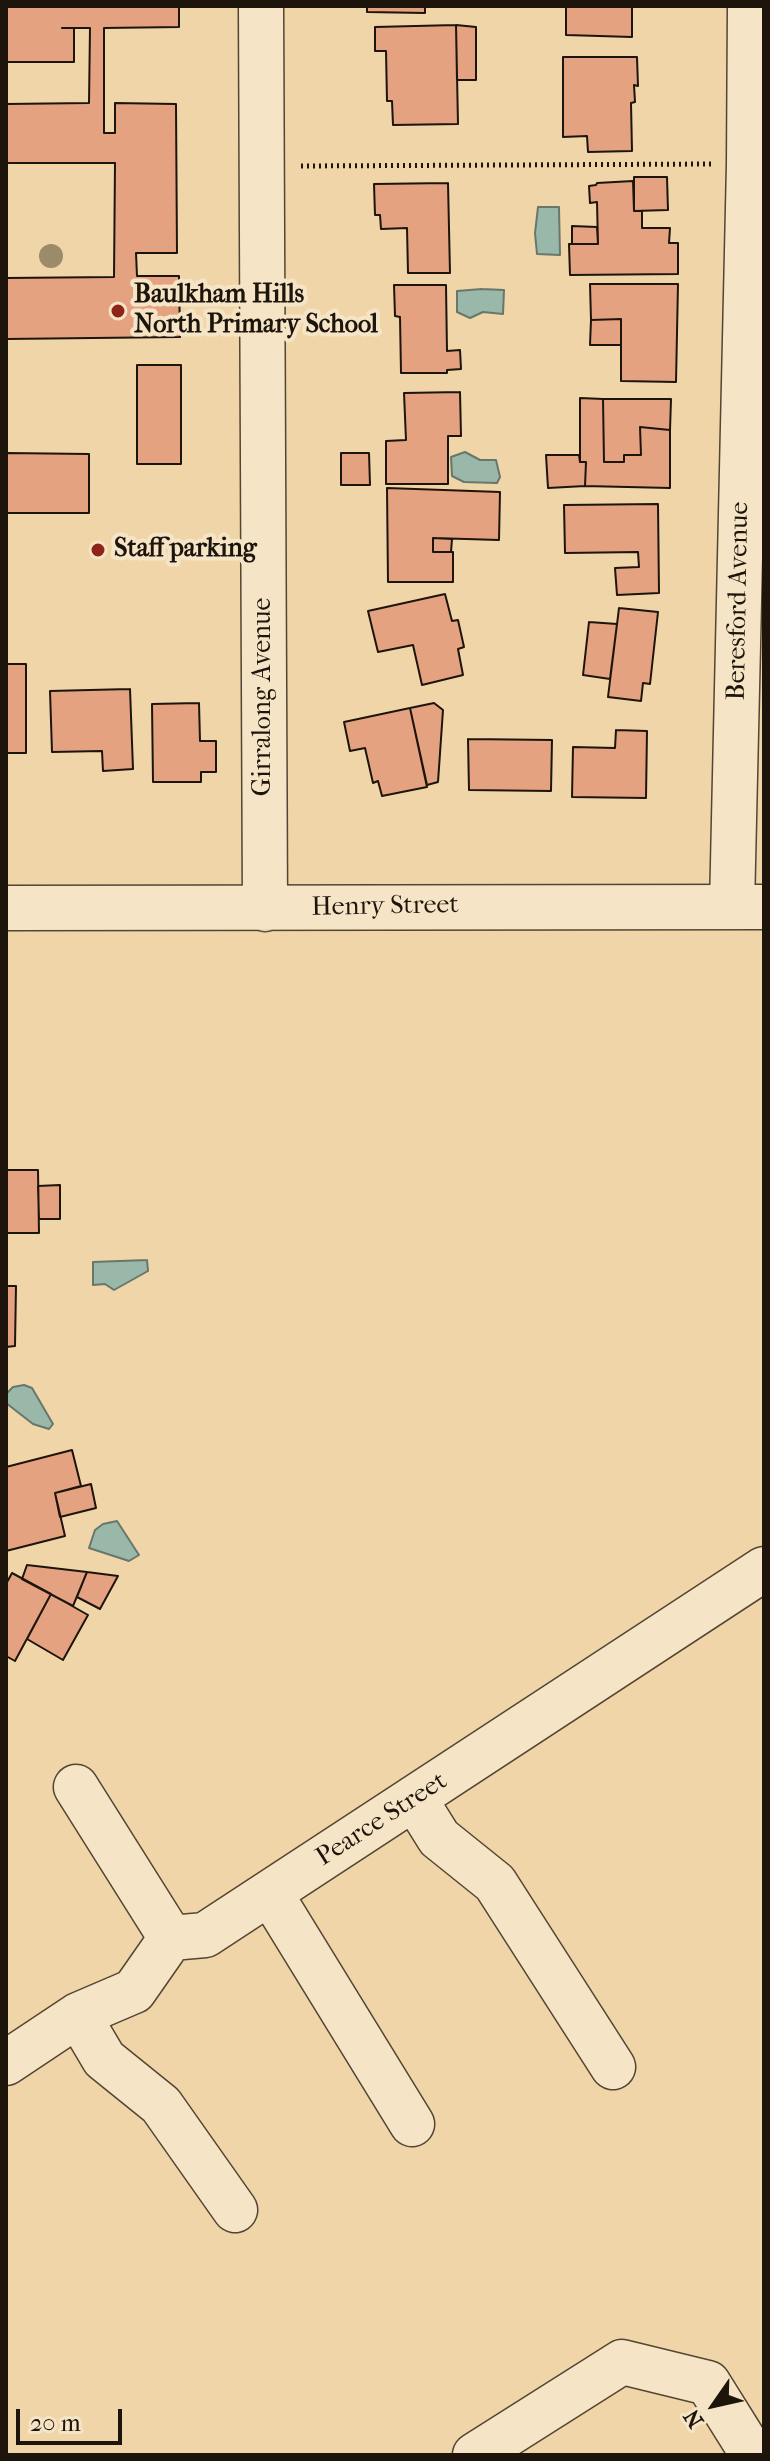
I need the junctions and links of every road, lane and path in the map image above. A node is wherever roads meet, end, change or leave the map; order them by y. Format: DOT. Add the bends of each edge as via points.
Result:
graph roads {
  1 [pos="261,6"];
  2 [pos="750,6"];
  3 [pos="749,164"];
  4 [pos="261,165"];
  5 [pos="748,907"];
  6 [pos="6,908"];
  7 [pos="265,909"];
  8 [pos="764,1569"];
  9 [pos="76,1787"];
  10 [pos="414,1798"];
  11 [pos="270,1893"];
  12 [pos="171,1938"];
  13 [pos="78,2015"];
  14 [pos="6,2063"];
  15 [pos="613,2067"];
  16 [pos="412,2124"];
  17 [pos="235,2210"];
  18 [pos="475,2455"];
  19 [pos="753,2455"];
  1 -- 4 [label="street, Girralong Avenue"];
  2 -- 3 [label="street, Beresford Avenue"];
  3 -- 4 [label="path"];
  3 -- 5 [label="street, Beresford Avenue"];
  4 -- 7 [label="street, Girralong Avenue"];
  5 -- 7 [label="street, Henry Street"];
  6 -- 7 [label="street, Henry Street"];
  8 -- 10 [label="street, Pearce Street"];
  9 -- 12 [label="street"];
  10 -- 11 [label="street, Pearce Street"];
  10 -- 15 [label="street" via="439,1838 495,1883"];
  11 -- 12 [label="street, Pearce Street" via="205,1935"];
  11 -- 16 [label="street"];
  12 -- 13 [label="street" via="134,1991"];
  13 -- 14 [label="street"];
  13 -- 17 [label="street" via="104,2059 161,2105"];
  18 -- 19 [label="street" via="622,2362 708,2383"];
}
